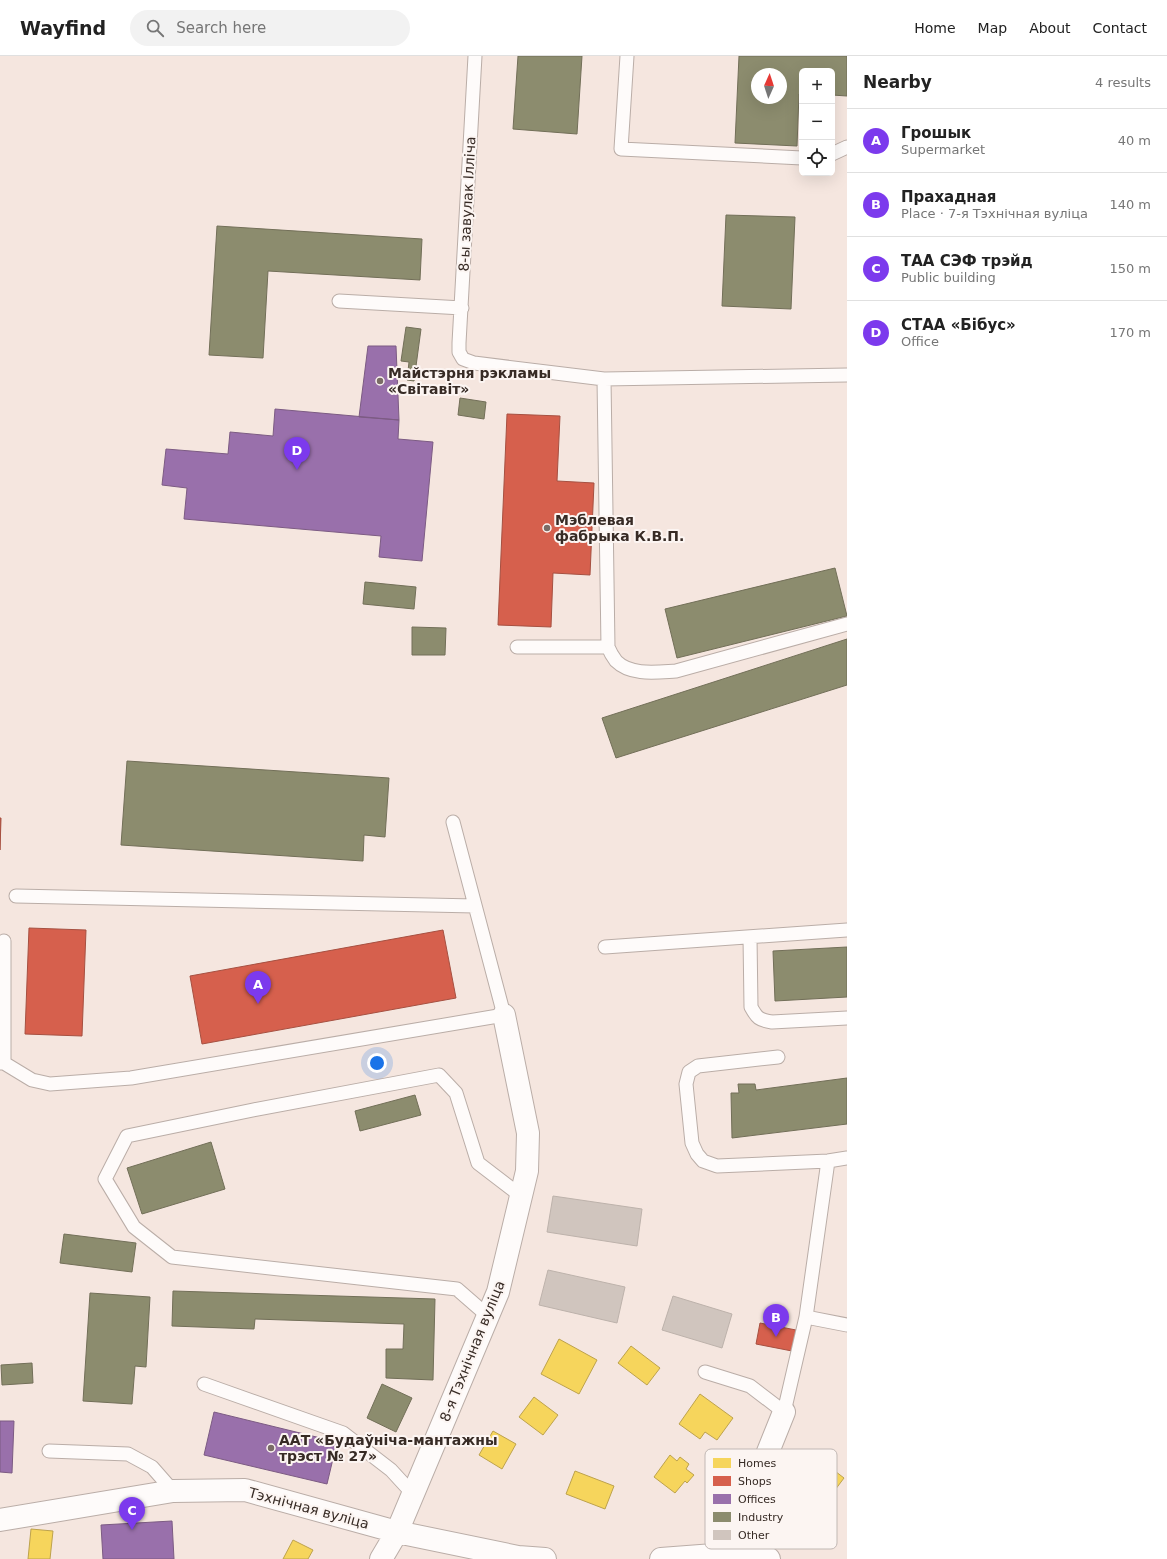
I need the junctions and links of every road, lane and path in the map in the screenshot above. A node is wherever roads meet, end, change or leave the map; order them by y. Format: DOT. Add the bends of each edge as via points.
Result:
graph roads {
  1 [pos="475,56"];
  2 [pos="627,56"];
  3 [pos="847,147"];
  4 [pos="835,153"];
  5 [pos="799,158"];
  6 [pos="339,301"];
  7 [pos="462,308"];
  8 [pos="847,375"];
  9 [pos="604,378"];
  10 [pos="847,624"];
  11 [pos="517,647"];
  12 [pos="608,648"];
  13 [pos="453,822"];
  14 [pos="16,896"];
  15 [pos="475,906"];
  16 [pos="847,930"];
  17 [pos="750,937"];
  18 [pos="4,942"];
  19 [pos="605,947"];
  20 [pos="504,1015"];
  21 [pos="847,1018"];
  22 [pos="778,1057"];
  23 [pos="2,1063"];
  24 [pos="847,1158"];
  25 [pos="828,1160"];
  26 [pos="521,1196"];
  27 [pos="488,1316"];
  28 [pos="806,1318"];
  29 [pos="847,1325"];
  30 [pos="706,1372"];
  31 [pos="204,1384"];
  32 [pos="784,1412"];
  33 [pos="769,1449"];
  34 [pos="49,1450"];
  35 [pos="173,1491"];
  36 [pos="413,1494"];
  37 [pos="0,1520"];
  38 [pos="397,1532"];
  39 [pos="725,1556"];
  40 [pos="381,1559"];
  41 [pos="545,1559"];
  42 [pos="661,1559"];
  43 [pos="769,1559"];
  1 -- 7 [label="lane, 8-ы завулак Ілліча"];
  2 -- 5 [label="lane" via="620,149"];
  3 -- 4 [label="lane"];
  6 -- 7 [label="lane"];
  7 -- 9 [label="lane, 8-ы завулак Ілліча" via="459,352 463,359 474,363"];
  8 -- 9 [label="lane"];
  9 -- 12 [label="lane"];
  10 -- 12 [label="lane" via="676,671 649,673 630,669 616,661"];
  11 -- 12 [label="lane"];
  13 -- 15 [label="lane"];
  14 -- 15 [label="lane"];
  15 -- 20 [label="lane"];
  16 -- 17 [label="lane"];
  17 -- 19 [label="lane"];
  17 -- 21 [label="lane" via="751,1007 761,1021"];
  18 -- 23 [label="lane"];
  20 -- 23 [label="lane" via="131,1078 50,1084 32,1080"];
  20 -- 26 [label="street, 8-я Тэхнічная вуліца" via="528,1133 527,1171"];
  22 -- 25 [label="lane" via="698,1066 689,1072 686,1084 692,1143 697,1154 703,1161 717,1166"];
  24 -- 25 [label="lane"];
  25 -- 28 [label="lane"];
  26 -- 27 [label="street, 8-я Тэхнічная вуліца" via="498,1292"];
  26 -- 27 [label="lane" via="478,1163 456,1093 440,1075 127,1136 105,1179 134,1227 172,1257 456,1289"];
  27 -- 36 [label="street, 8-я Тэхнічная вуліца"];
  28 -- 29 [label="lane"];
  28 -- 32 [label="lane"];
  30 -- 32 [label="lane" via="750,1386"];
  31 -- 36 [label="lane" via="343,1433 391,1470"];
  32 -- 33 [label="street"];
  34 -- 35 [label="lane" via="128,1454 152,1467"];
  35 -- 37 [label="street, Тэхнічная вуліца"];
  35 -- 38 [label="street, Тэхнічная вуліца" via="245,1490"];
  36 -- 38 [label="street, 8-я Тэхнічная вуліца"];
  38 -- 40 [label="street, 8-я Тэхнічная вуліца"];
  38 -- 41 [label="street, Тэхнічная вуліца"];
  39 -- 42 [label="street"];
  39 -- 43 [label="street"];
}
